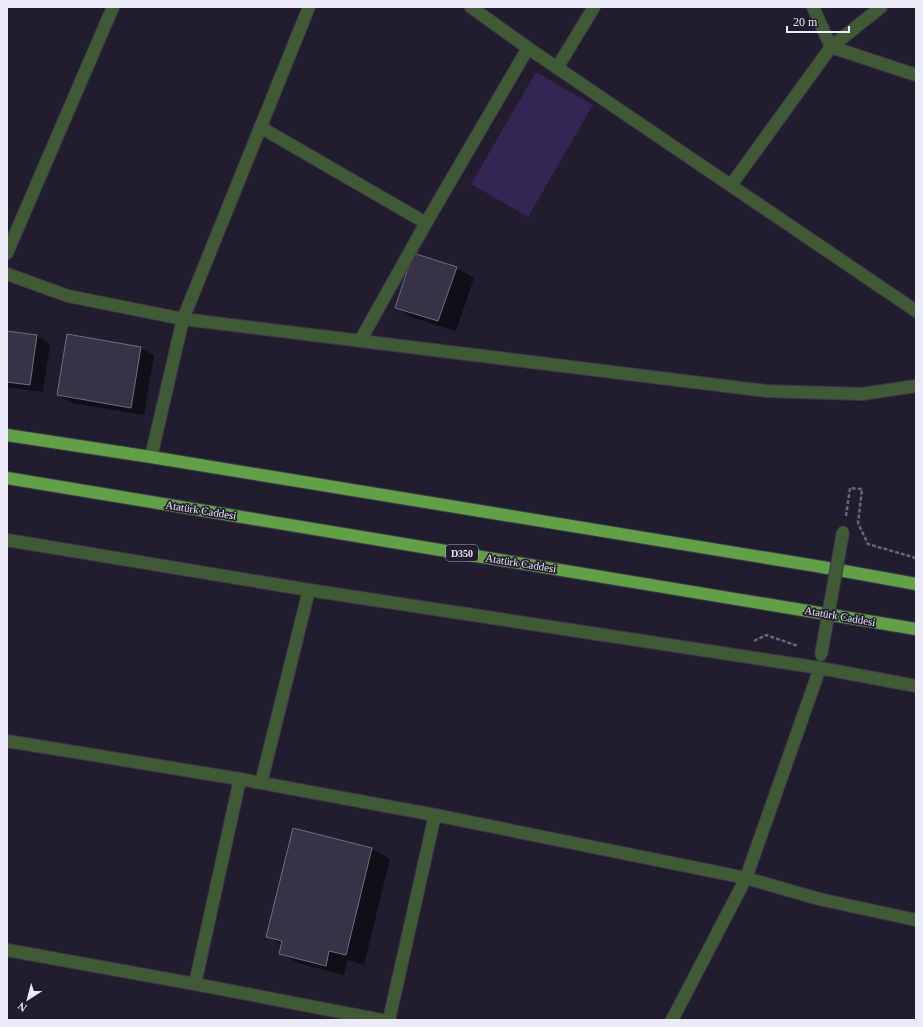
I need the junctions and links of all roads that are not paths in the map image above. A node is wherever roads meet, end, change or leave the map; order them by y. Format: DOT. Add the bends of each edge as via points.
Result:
graph roads {
  1 [pos="113,7"];
  2 [pos="309,7"];
  3 [pos="471,7"];
  4 [pos="594,7"];
  5 [pos="813,7"];
  6 [pos="881,7"];
  7 [pos="831,47"];
  8 [pos="528,48"];
  9 [pos="557,68"];
  10 [pos="916,75"];
  11 [pos="260,127"];
  12 [pos="730,185"];
  13 [pos="426,223"];
  14 [pos="7,253"];
  15 [pos="7,274"];
  16 [pos="916,311"];
  17 [pos="183,320"];
  18 [pos="360,341"];
  19 [pos="916,386"];
  20 [pos="7,435"];
  21 [pos="151,457"];
  22 [pos="7,478"];
  23 [pos="843,532"];
  24 [pos="7,540"];
  25 [pos="915,583"];
  26 [pos="309,590"];
  27 [pos="916,629"];
  28 [pos="821,655"];
  29 [pos="820,668"];
  30 [pos="916,686"];
  31 [pos="7,741"];
  32 [pos="240,779"];
  33 [pos="261,783"];
  34 [pos="435,815"];
  35 [pos="746,878"];
  36 [pos="916,920"];
  37 [pos="7,950"];
  38 [pos="195,984"];
  39 [pos="382,1020"];
  40 [pos="390,1020"];
  41 [pos="672,1020"];
  1 -- 14 [label="street"];
  2 -- 11 [label="street"];
  3 -- 8 [label="street"];
  4 -- 9 [label="street"];
  5 -- 7 [label="street"];
  6 -- 7 [label="street"];
  7 -- 10 [label="street"];
  7 -- 12 [label="street"];
  8 -- 9 [label="street"];
  8 -- 13 [label="street"];
  9 -- 12 [label="street"];
  11 -- 13 [label="street"];
  11 -- 17 [label="street"];
  12 -- 16 [label="street"];
  13 -- 18 [label="street"];
  15 -- 17 [label="street" via="68,296"];
  17 -- 18 [label="street"];
  17 -- 21 [label="street"];
  18 -- 19 [label="street" via="766,391 862,394"];
  20 -- 21 [label="highway"];
  21 -- 25 [label="highway"];
  22 -- 27 [label="highway, Atatürk Caddesi / D350"];
  23 -- 28 [label="street, bridge"];
  24 -- 26 [label="street"];
  26 -- 29 [label="street"];
  26 -- 33 [label="street"];
  29 -- 30 [label="street"];
  29 -- 35 [label="street"];
  31 -- 32 [label="street"];
  32 -- 33 [label="street"];
  32 -- 38 [label="street"];
  33 -- 34 [label="street"];
  34 -- 35 [label="street"];
  34 -- 40 [label="street"];
  35 -- 36 [label="street" via="819,899"];
  35 -- 41 [label="street"];
  37 -- 38 [label="street"];
  38 -- 39 [label="street"];
}
